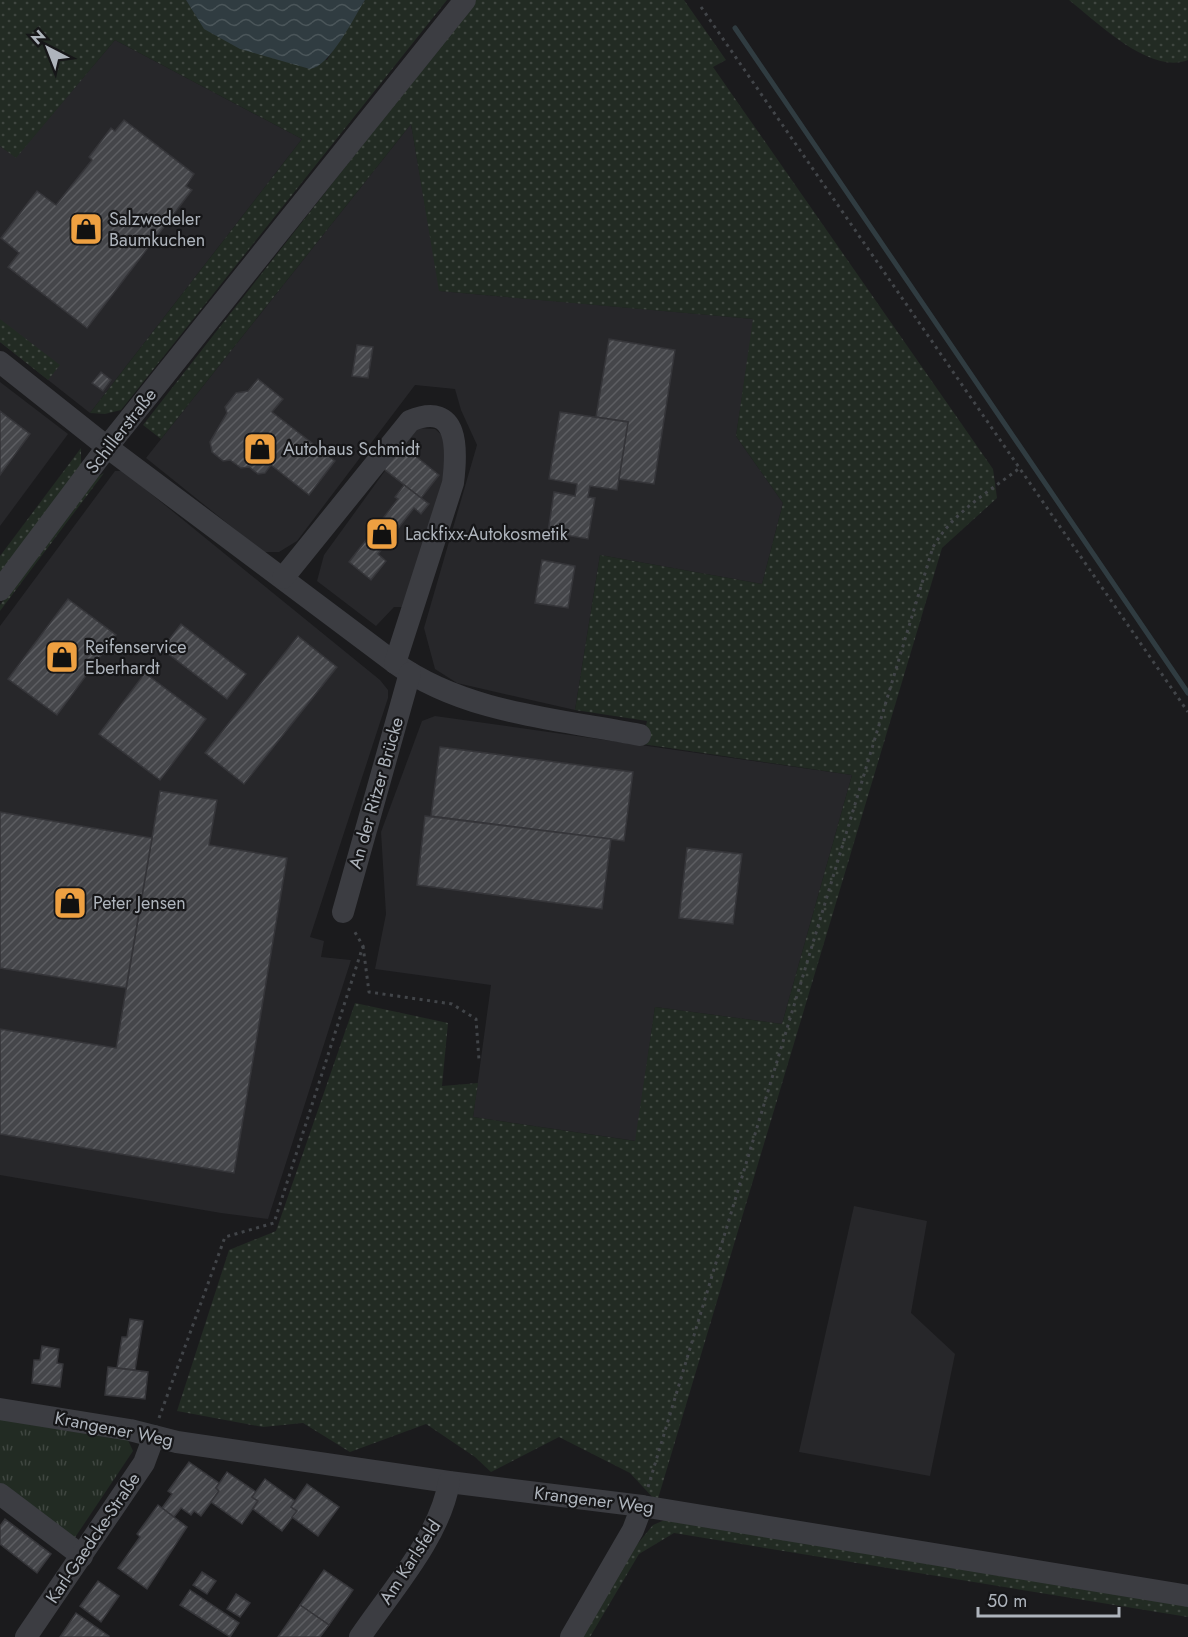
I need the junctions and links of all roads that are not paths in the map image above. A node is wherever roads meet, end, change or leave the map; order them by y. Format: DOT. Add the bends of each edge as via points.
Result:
graph roads {
  1 [pos="465,0"];
  2 [pos="0,362"];
  3 [pos="107,447"];
  4 [pos="283,578"];
  5 [pos="0,590"];
  6 [pos="403,668"];
  7 [pos="640,735"];
  8 [pos="343,912"];
  9 [pos="0,1409"];
  10 [pos="154,1436"];
  11 [pos="449,1482"];
  12 [pos="0,1494"];
  13 [pos="642,1506"];
  14 [pos="82,1556"];
  15 [pos="1188,1596"];
  16 [pos="26,1637"];
  17 [pos="360,1637"];
  18 [pos="571,1637"];
  1 -- 3 [label="street, Schillerstraße"];
  2 -- 3 [label="street"];
  3 -- 4 [label="street"];
  3 -- 5 [label="street, Schillerstraße"];
  4 -- 6 [label="street"];
  4 -- 6 [label="street, An der Ritzer Brücke" via="410,421 433,416 445,421 453,431 457,453 453,483"];
  6 -- 7 [label="street" via="432,687 476,703"];
  6 -- 8 [label="street, An der Ritzer Brücke"];
  9 -- 10 [label="street, Krangener Weg"];
  10 -- 11 [label="street, Krangener Weg"];
  10 -- 14 [label="street, Karl-Gaedcke-Straße" via="144,1463"];
  11 -- 13 [label="street, Krangener Weg"];
  11 -- 17 [label="street, Am Karlsfeld" via="446,1503 435,1527"];
  12 -- 14 [label="street"];
  13 -- 15 [label="street, Krangener Weg"];
  13 -- 18 [label="street" via="633,1530"];
  14 -- 16 [label="street, Karl-Gaedcke-Straße"];
}
